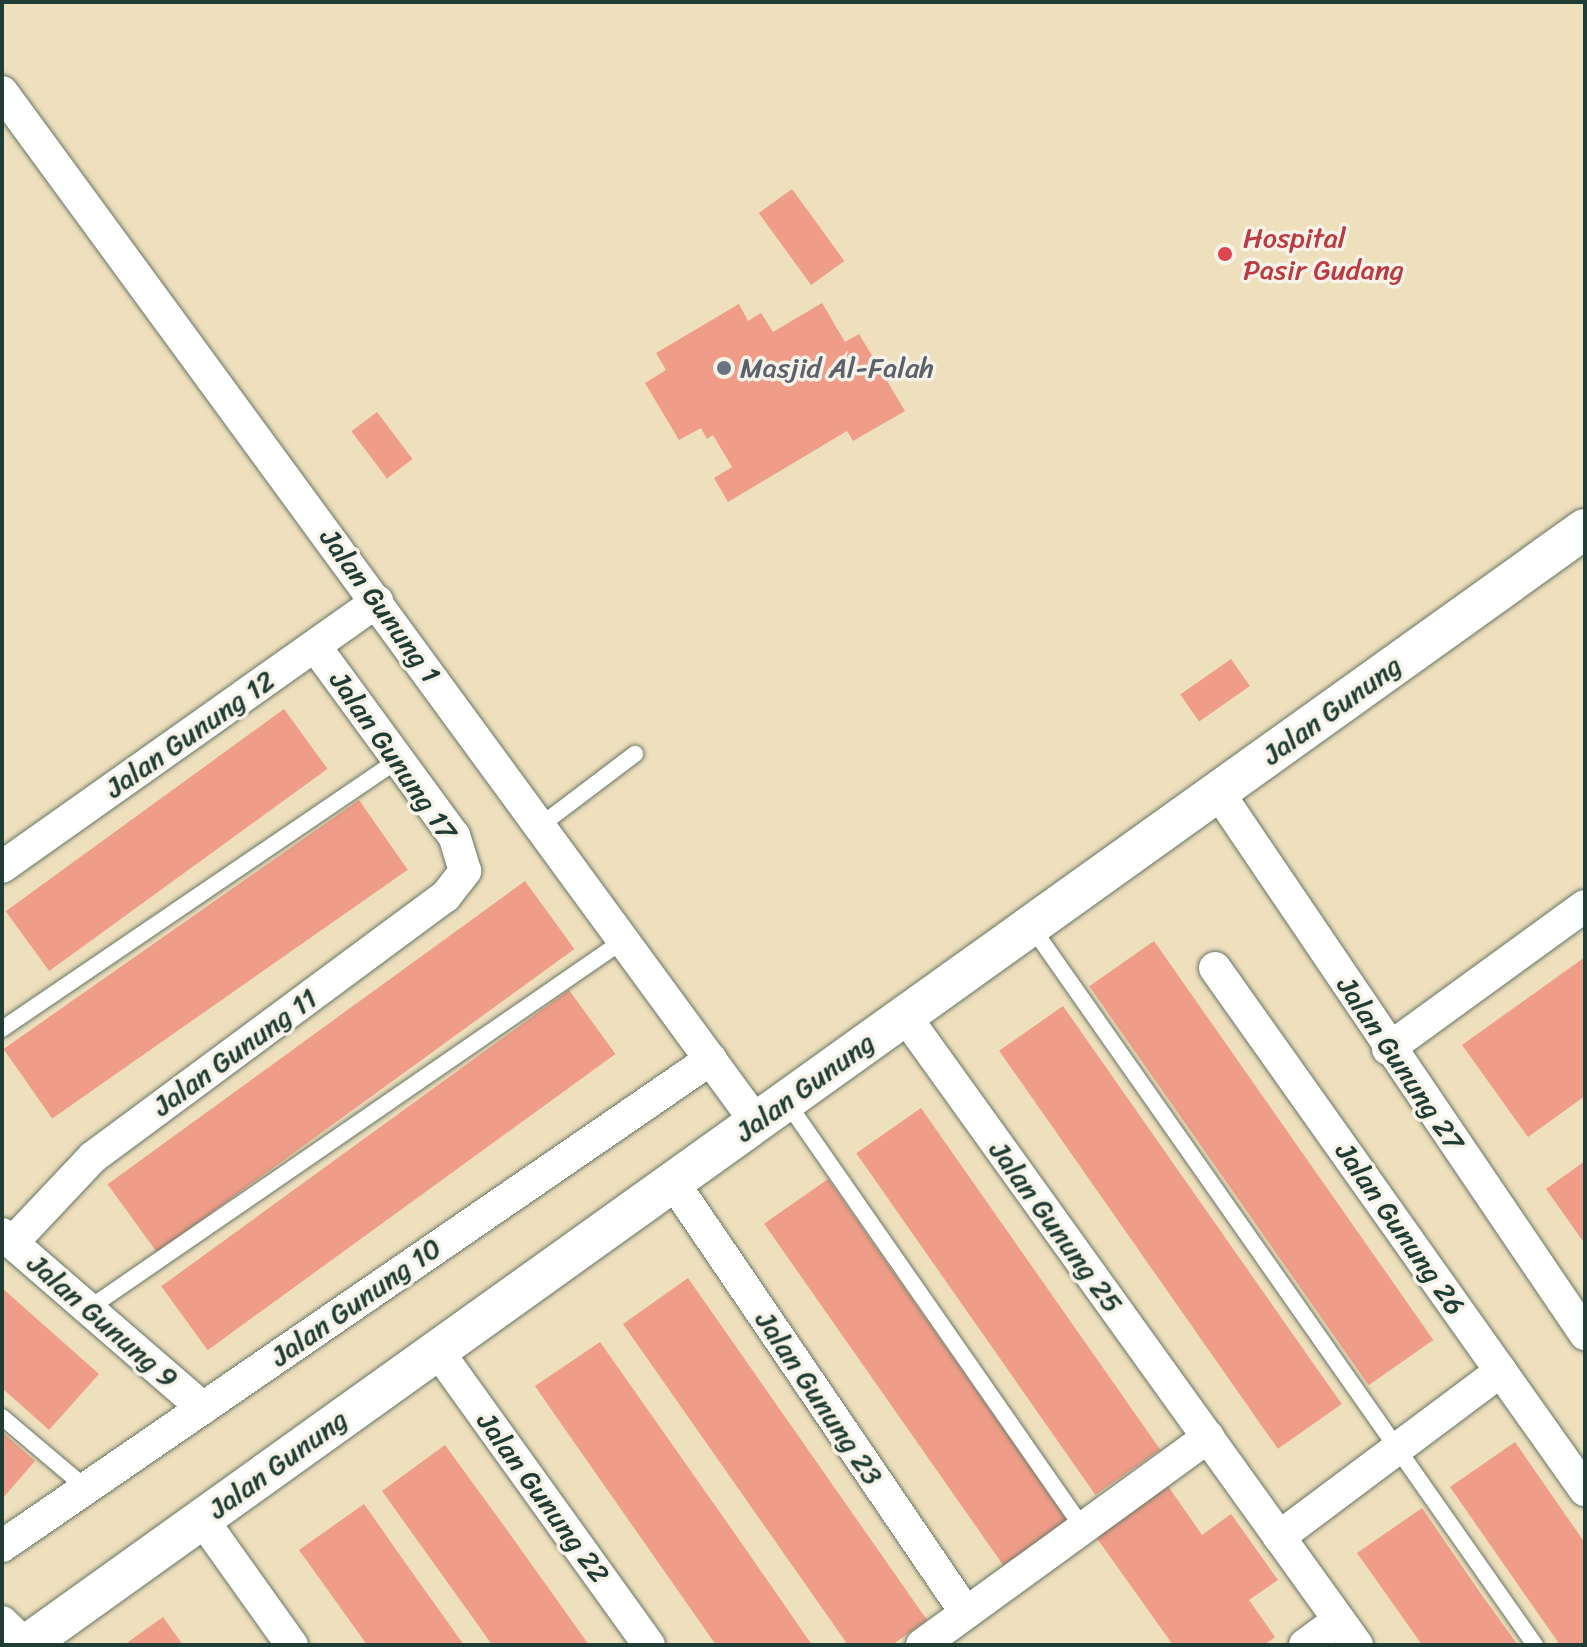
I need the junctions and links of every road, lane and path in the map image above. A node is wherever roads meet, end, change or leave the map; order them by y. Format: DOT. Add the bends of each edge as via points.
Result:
graph roads {
  1 [pos="2,92"];
  2 [pos="1585,529"];
  3 [pos="377,601"];
  4 [pos="315,646"];
  5 [pos="635,754"];
  6 [pos="398,760"];
  7 [pos="1218,792"];
  8 [pos="541,825"];
  9 [pos="2,867"];
  10 [pos="465,871"];
  11 [pos="1585,906"];
  12 [pos="1031,926"];
  13 [pos="624,940"];
  14 [pos="1215,968"];
  15 [pos="905,1016"];
  16 [pos="2,1029"];
  17 [pos="1388,1049"];
  18 [pos="711,1059"];
  19 [pos="771,1112"];
  20 [pos="673,1182"];
  21 [pos="7,1239"];
  22 [pos="88,1309"];
  23 [pos="1585,1334"];
  24 [pos="437,1350"];
  25 [pos="1501,1371"];
  26 [pos="203,1408"];
  27 [pos="2,1417"];
  28 [pos="1208,1437"];
  29 [pos="1397,1449"];
  30 [pos="86,1488"];
  31 [pos="1585,1490"];
  32 [pos="202,1519"];
  33 [pos="1083,1528"];
  34 [pos="1279,1537"];
  35 [pos="2,1546"];
  36 [pos="966,1613"];
  37 [pos="2,1622"];
  38 [pos="1348,1633"];
  39 [pos="26,1645"];
  40 [pos="292,1645"];
  41 [pos="649,1645"];
  42 [pos="922,1645"];
  43 [pos="1305,1645"];
  44 [pos="1535,1645"];
  1 -- 3 [label="street, Jalan Gunung 1"];
  2 -- 7 [label="street, Jalan Gunung"];
  3 -- 4 [label="street, Jalan Gunung 12"];
  3 -- 8 [label="street, Jalan Gunung 1"];
  4 -- 6 [label="street, Jalan Gunung 17"];
  4 -- 9 [label="street, Jalan Gunung 12"];
  5 -- 8 [label="lane"];
  6 -- 10 [label="street, Jalan Gunung 17" via="454,836"];
  6 -- 16 [label="lane"];
  7 -- 12 [label="street, Jalan Gunung"];
  7 -- 17 [label="street, Jalan Gunung 27"];
  8 -- 13 [label="street, Jalan Gunung 1"];
  10 -- 21 [label="street, Jalan Gunung 11" via="445,897 93,1157"];
  11 -- 17 [label="street"];
  12 -- 15 [label="street, Jalan Gunung"];
  12 -- 29 [label="lane"];
  13 -- 18 [label="street, Jalan Gunung 1"];
  13 -- 22 [label="lane"];
  14 -- 25 [label="street, Jalan Gunung 26"];
  15 -- 19 [label="street, Jalan Gunung"];
  15 -- 28 [label="street, Jalan Gunung 25"];
  17 -- 23 [label="street, Jalan Gunung 27"];
  18 -- 19 [label="street, Jalan Gunung 1"];
  18 -- 26 [label="street, Jalan Gunung 10"];
  19 -- 20 [label="street, Jalan Gunung"];
  19 -- 33 [label="lane"];
  20 -- 24 [label="street, Jalan Gunung"];
  20 -- 36 [label="street, Jalan Gunung 23"];
  21 -- 22 [label="street, Jalan Gunung 9"];
  22 -- 26 [label="street, Jalan Gunung 9"];
  24 -- 32 [label="street, Jalan Gunung"];
  24 -- 41 [label="street, Jalan Gunung 22"];
  25 -- 29 [label="street"];
  25 -- 31 [label="street, Jalan Gunung 26"];
  26 -- 30 [label="street, Jalan Gunung 10"];
  27 -- 30 [label="lane"];
  28 -- 33 [label="street"];
  28 -- 34 [label="street, Jalan Gunung 25"];
  29 -- 34 [label="street"];
  29 -- 44 [label="lane"];
  30 -- 35 [label="street, Jalan Gunung 10"];
  32 -- 39 [label="street, Jalan Gunung"];
  32 -- 40 [label="street"];
  33 -- 36 [label="street"];
  34 -- 38 [label="street, Jalan Gunung 25"];
  36 -- 42 [label="street"];
  37 -- 39 [label="street"];
  38 -- 43 [label="street"];
}
